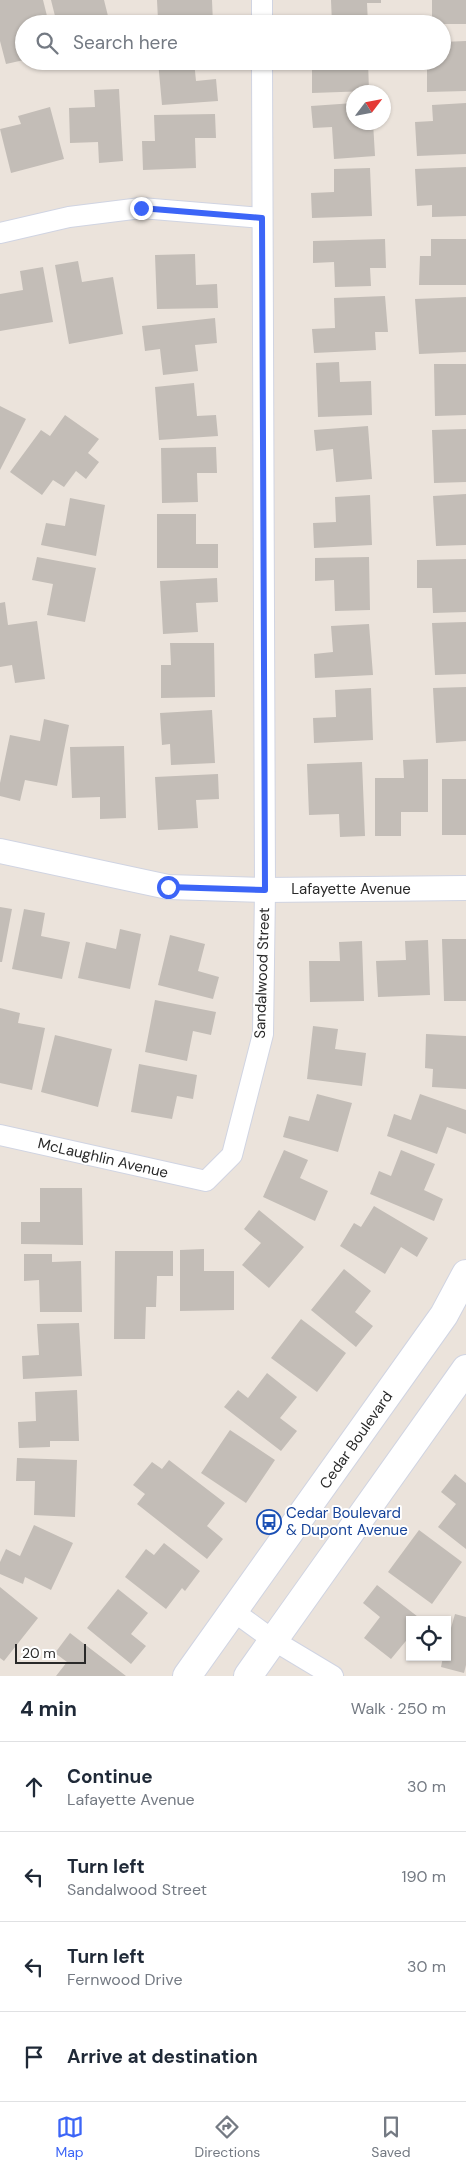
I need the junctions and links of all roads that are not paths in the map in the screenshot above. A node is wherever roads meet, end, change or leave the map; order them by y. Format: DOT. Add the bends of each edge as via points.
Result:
graph roads {
  1 [pos="262,0"];
  2 [pos="262,15"];
  3 [pos="262,70"];
  4 [pos="262,218"];
  5 [pos="0,233"];
  6 [pos="0,851"];
  7 [pos="466,888"];
  8 [pos="265,890"];
  9 [pos="0,1135"];
  10 [pos="206,1181"];
  11 [pos="466,1274"];
  12 [pos="466,1369"];
  13 [pos="233,1611"];
  14 [pos="273,1640"];
  15 [pos="187,1676"];
  16 [pos="248,1676"];
  17 [pos="333,1676"];
  1 -- 2 [label="street"];
  3 -- 4 [label="street, Sandalwood Street"];
  4 -- 5 [label="street" via="141,208 69,217"];
  4 -- 8 [label="street, Sandalwood Street"];
  6 -- 8 [label="street, Lafayette Avenue" via="168,887"];
  7 -- 8 [label="street, Lafayette Avenue"];
  8 -- 10 [label="street, Sandalwood Street" via="263,1034 232,1155"];
  9 -- 10 [label="street, McLaughlin Avenue"];
  11 -- 13 [label="main road, Cedar Boulevard" via="438,1323"];
  12 -- 14 [label="main road"];
  13 -- 14 [label="street"];
  13 -- 15 [label="main road, Cedar Boulevard"];
  14 -- 16 [label="main road"];
  14 -- 17 [label="street"];
}
